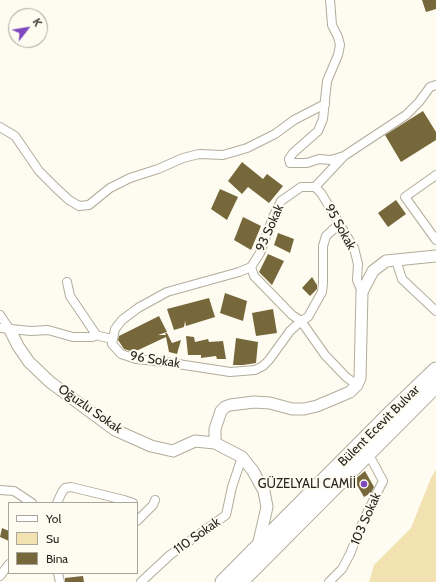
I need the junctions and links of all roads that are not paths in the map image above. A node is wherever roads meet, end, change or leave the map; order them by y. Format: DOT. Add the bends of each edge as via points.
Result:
graph roads {
  1 [pos="330,0"];
  2 [pos="436,85"];
  3 [pos="325,104"];
  4 [pos="0,127"];
  5 [pos="344,156"];
  6 [pos="436,175"];
  7 [pos="315,187"];
  8 [pos="339,224"];
  9 [pos="436,240"];
  10 [pos="436,256"];
  11 [pos="396,260"];
  12 [pos="251,267"];
  13 [pos="68,282"];
  14 [pos="362,292"];
  15 [pos="436,312"];
  16 [pos="0,315"];
  17 [pos="301,321"];
  18 [pos="5,329"];
  19 [pos="96,335"];
  20 [pos="112,339"];
  21 [pos="436,370"];
  22 [pos="436,385"];
  23 [pos="356,386"];
  24 [pos="215,443"];
  25 [pos="368,453"];
  26 [pos="242,457"];
  27 [pos="0,490"];
  28 [pos="155,500"];
  29 [pos="30,502"];
  30 [pos="57,502"];
  31 [pos="130,502"];
  32 [pos="138,507"];
  33 [pos="138,520"];
  34 [pos="274,539"];
  35 [pos="258,546"];
  36 [pos="8,565"];
  37 [pos="0,576"];
  38 [pos="141,582"];
  39 [pos="223,582"];
  40 [pos="240,582"];
  41 [pos="329,582"];
  1 -- 3 [label="street" via="332,26 340,45 327,81"];
  2 -- 5 [label="street" via="430,87 406,115"];
  3 -- 4 [label="street" via="247,148 223,155 199,154 183,158 130,178 110,188 89,205 79,206 69,200 39,171 15,136"];
  3 -- 5 [label="street" via="318,131 293,153 289,159 290,163 331,160"];
  5 -- 7 [label="street"];
  6 -- 9 [label="street" via="405,197"];
  7 -- 8 [label="street, 95 Sokak"];
  7 -- 12 [label="street, 93 Sokak" via="301,187 281,201 260,253"];
  8 -- 14 [label="street, 95 Sokak" via="354,248 358,264 357,280"];
  8 -- 17 [label="street, 96 Sokak" via="326,236 322,292 308,317"];
  10 -- 11 [label="main road"];
  11 -- 14 [label="main road" via="386,261 373,271"];
  11 -- 15 [label="street" via="402,279"];
  12 -- 17 [label="street, 93 Sokak" via="254,276"];
  12 -- 20 [label="street" via="168,292 122,320 114,329"];
  13 -- 19 [label="street" via="70,296"];
  14 -- 23 [label="main road" via="360,378"];
  16 -- 18 [label="street"];
  17 -- 20 [label="street, 96 Sokak" via="263,366 244,372 136,359 115,349"];
  17 -- 23 [label="street, 93 Sokak" via="325,355"];
  18 -- 19 [label="street" via="48,330 73,337 90,338"];
  18 -- 24 [label="main road, Oğuzlu Sokak" via="29,362 50,382 115,430 151,446 173,451 195,441"];
  19 -- 20 [label="street"];
  21 -- 34 [label="highway, Bülent Ecevit Bulvar" via="386,418"];
  22 -- 25 [label="highway, Bülent Ecevit Bulvar"];
  23 -- 24 [label="main road" via="350,392 304,409 292,409 263,401 230,404 225,407 218,420"];
  24 -- 26 [label="main road"];
  25 -- 34 [label="highway, Bülent Ecevit Bulvar"];
  25 -- 41 [label="street, 103 Sokak" via="384,481 342,569"];
  26 -- 35 [label="main road" via="253,471 266,499 267,507"];
  26 -- 38 [label="street, 110 Sokak" via="226,515 170,555"];
  27 -- 29 [label="street" via="14,491"];
  28 -- 33 [label="street"];
  30 -- 31 [label="street" via="65,488 71,487"];
  32 -- 33 [label="street"];
  34 -- 35 [label="highway"];
  34 -- 40 [label="highway"];
  35 -- 39 [label="highway"];
  36 -- 37 [label="street"];
}
